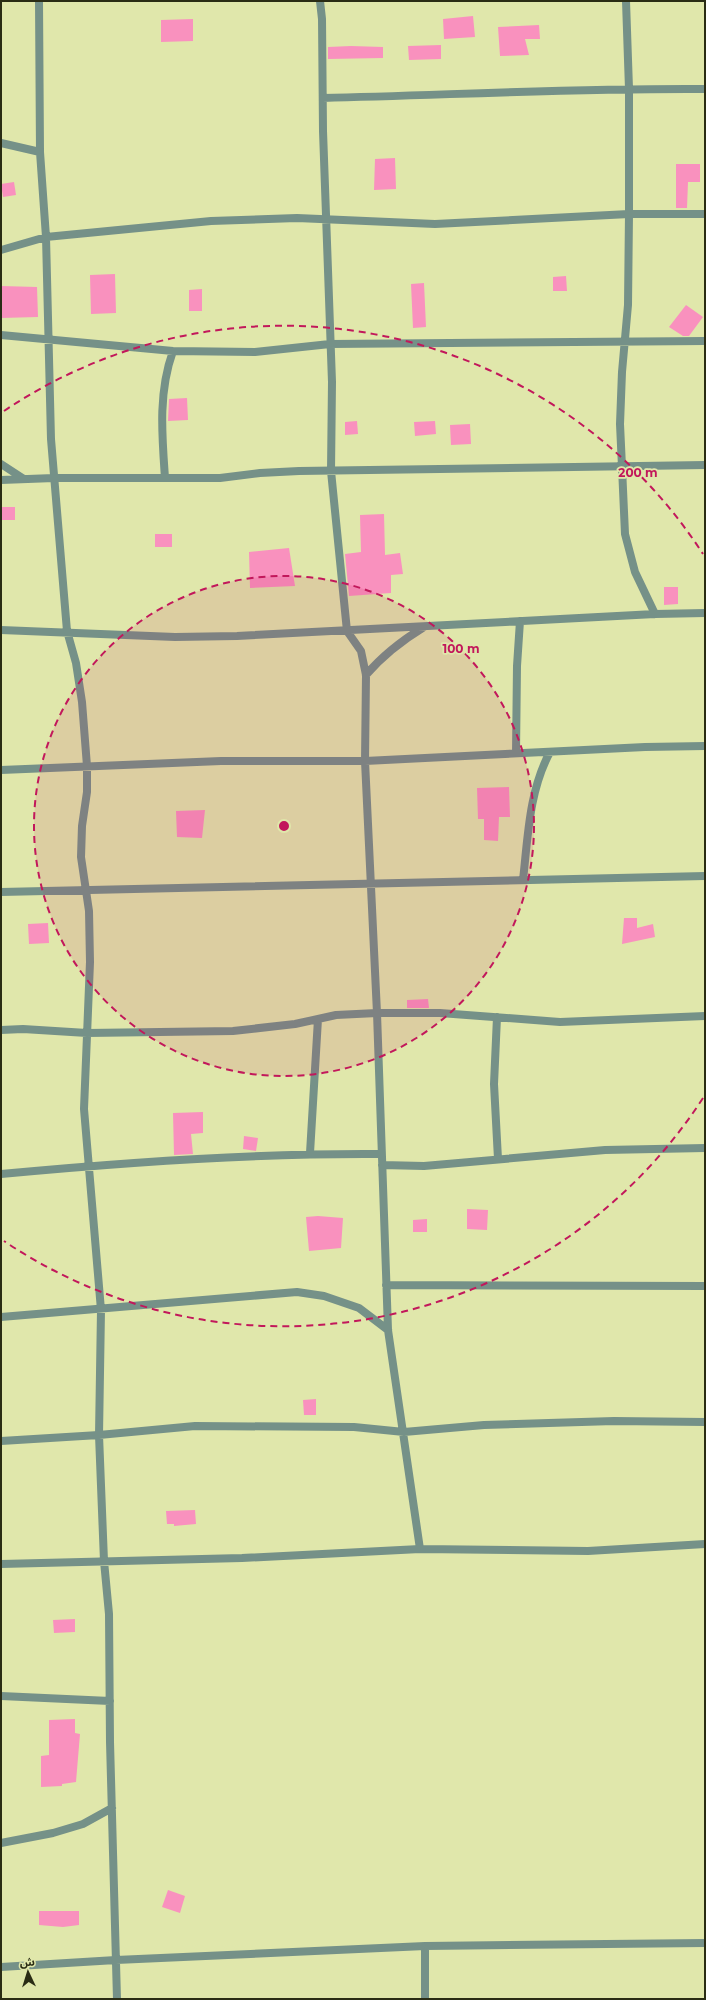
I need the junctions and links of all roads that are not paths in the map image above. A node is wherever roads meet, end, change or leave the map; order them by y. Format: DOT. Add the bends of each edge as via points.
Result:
graph roads {
  1 [pos="39,1"];
  2 [pos="320,1"];
  3 [pos="626,1"];
  4 [pos="629,89"];
  5 [pos="705,90"];
  6 [pos="323,98"];
  7 [pos="1,143"];
  8 [pos="40,152"];
  9 [pos="629,214"];
  10 [pos="705,214"];
  11 [pos="327,220"];
  12 [pos="46,237"];
  13 [pos="1,250"];
  14 [pos="1,335"];
  15 [pos="49,340"];
  16 [pos="705,341"];
  17 [pos="624,342"];
  18 [pos="330,344"];
  19 [pos="173,351"];
  20 [pos="1,464"];
  21 [pos="705,465"];
  22 [pos="622,467"];
  23 [pos="331,471"];
  24 [pos="54,478"];
  25 [pos="166,478"];
  26 [pos="24,479"];
  27 [pos="1,480"];
  28 [pos="655,614"];
  29 [pos="705,614"];
  30 [pos="520,621"];
  31 [pos="424,627"];
  32 [pos="1,630"];
  33 [pos="67,631"];
  34 [pos="347,631"];
  35 [pos="366,675"];
  36 [pos="705,746"];
  37 [pos="550,752"];
  38 [pos="516,754"];
  39 [pos="365,761"];
  40 [pos="87,766"];
  41 [pos="1,770"];
  42 [pos="705,876"];
  43 [pos="523,880"];
  44 [pos="370,883"];
  45 [pos="85,890"];
  46 [pos="1,892"];
  47 [pos="377,1013"];
  48 [pos="705,1016"];
  49 [pos="497,1017"];
  50 [pos="318,1018"];
  51 [pos="1,1030"];
  52 [pos="87,1033"];
  53 [pos="705,1148"];
  54 [pos="310,1153"];
  55 [pos="381,1154"];
  56 [pos="498,1159"];
  57 [pos="382,1165"];
  58 [pos="89,1166"];
  59 [pos="1,1174"];
  60 [pos="386,1285"];
  61 [pos="705,1286"];
  62 [pos="101,1310"];
  63 [pos="1,1317"];
  64 [pos="388,1330"];
  65 [pos="705,1422"];
  66 [pos="404,1432"];
  67 [pos="100,1435"];
  68 [pos="1,1440"];
  69 [pos="705,1544"];
  70 [pos="420,1549"];
  71 [pos="104,1561"];
  72 [pos="1,1564"];
  73 [pos="1,1696"];
  74 [pos="110,1701"];
  75 [pos="112,1808"];
  76 [pos="1,1843"];
  77 [pos="705,1943"];
  78 [pos="425,1946"];
  79 [pos="116,1960"];
  80 [pos="1,1967"];
  81 [pos="118,1999"];
  82 [pos="425,1999"];
  1 -- 8 [label="street"];
  2 -- 6 [label="street"];
  3 -- 4 [label="street"];
  4 -- 5 [label="street"];
  4 -- 6 [label="street"];
  4 -- 9 [label="street"];
  6 -- 11 [label="street"];
  7 -- 8 [label="street"];
  8 -- 12 [label="street"];
  9 -- 10 [label="street"];
  9 -- 11 [label="street" via="435,224"];
  9 -- 17 [label="street" via="628,305"];
  11 -- 12 [label="street" via="297,218 211,221"];
  11 -- 18 [label="street"];
  12 -- 13 [label="street"];
  12 -- 15 [label="street"];
  14 -- 15 [label="street"];
  15 -- 19 [label="street"];
  15 -- 24 [label="street"];
  16 -- 17 [label="street"];
  17 -- 18 [label="street"];
  17 -- 22 [label="street" via="620,424"];
  18 -- 19 [label="street" via="255,352"];
  18 -- 23 [label="street"];
  19 -- 25 [label="street" via="166,369 161,418"];
  20 -- 26 [label="street"];
  21 -- 22 [label="street"];
  22 -- 23 [label="street"];
  22 -- 28 [label="street" via="625,534 635,572"];
  23 -- 25 [label="street" via="260,473 220,478"];
  23 -- 34 [label="street"];
  24 -- 25 [label="street"];
  24 -- 26 [label="street"];
  24 -- 33 [label="street"];
  26 -- 27 [label="street"];
  28 -- 29 [label="street"];
  28 -- 30 [label="street"];
  30 -- 31 [label="street"];
  30 -- 38 [label="street"];
  31 -- 34 [label="street"];
  31 -- 35 [label="street" via="382,656"];
  32 -- 33 [label="street"];
  33 -- 34 [label="street" via="175,638"];
  33 -- 40 [label="street" via="76,663 82,702"];
  34 -- 35 [label="street" via="361,651"];
  35 -- 39 [label="street"];
  36 -- 37 [label="street"];
  37 -- 38 [label="street"];
  37 -- 43 [label="street" via="540,770 533,796"];
  38 -- 39 [label="street"];
  39 -- 40 [label="street" via="221,761"];
  39 -- 44 [label="street"];
  40 -- 41 [label="street"];
  40 -- 45 [label="street" via="81,857"];
  42 -- 43 [label="street"];
  43 -- 44 [label="street"];
  44 -- 45 [label="street"];
  44 -- 47 [label="street"];
  45 -- 46 [label="street"];
  45 -- 52 [label="street" via="89,911 90,962"];
  47 -- 49 [label="street" via="440,1013"];
  47 -- 50 [label="street" via="336,1014"];
  47 -- 55 [label="street"];
  48 -- 49 [label="street" via="560,1022"];
  49 -- 56 [label="street" via="494,1084"];
  50 -- 52 [label="street" via="295,1024 233,1031"];
  50 -- 54 [label="street"];
  51 -- 52 [label="street"];
  52 -- 58 [label="street" via="84,1109"];
  53 -- 56 [label="street" via="605,1150"];
  54 -- 55 [label="street"];
  54 -- 58 [label="street"];
  55 -- 57 [label="street"];
  56 -- 57 [label="street" via="424,1166"];
  57 -- 60 [label="street"];
  58 -- 59 [label="street"];
  58 -- 62 [label="street"];
  60 -- 61 [label="street"];
  60 -- 64 [label="street"];
  62 -- 63 [label="street"];
  62 -- 64 [label="street" via="297,1292 324,1296 359,1308"];
  62 -- 67 [label="street"];
  64 -- 66 [label="street"];
  65 -- 66 [label="street" via="614,1421 484,1425"];
  66 -- 67 [label="street" via="354,1427 195,1426"];
  66 -- 70 [label="street"];
  67 -- 68 [label="street"];
  67 -- 71 [label="street"];
  69 -- 70 [label="street" via="588,1551"];
  70 -- 71 [label="street" via="242,1558"];
  71 -- 72 [label="street"];
  71 -- 74 [label="street" via="109,1614"];
  73 -- 74 [label="street"];
  74 -- 75 [label="street"];
  75 -- 76 [label="street" via="82,1824 53,1833"];
  75 -- 79 [label="street"];
  77 -- 78 [label="street"];
  78 -- 79 [label="street"];
  78 -- 82 [label="street"];
  79 -- 80 [label="street"];
  79 -- 81 [label="street"];
}
